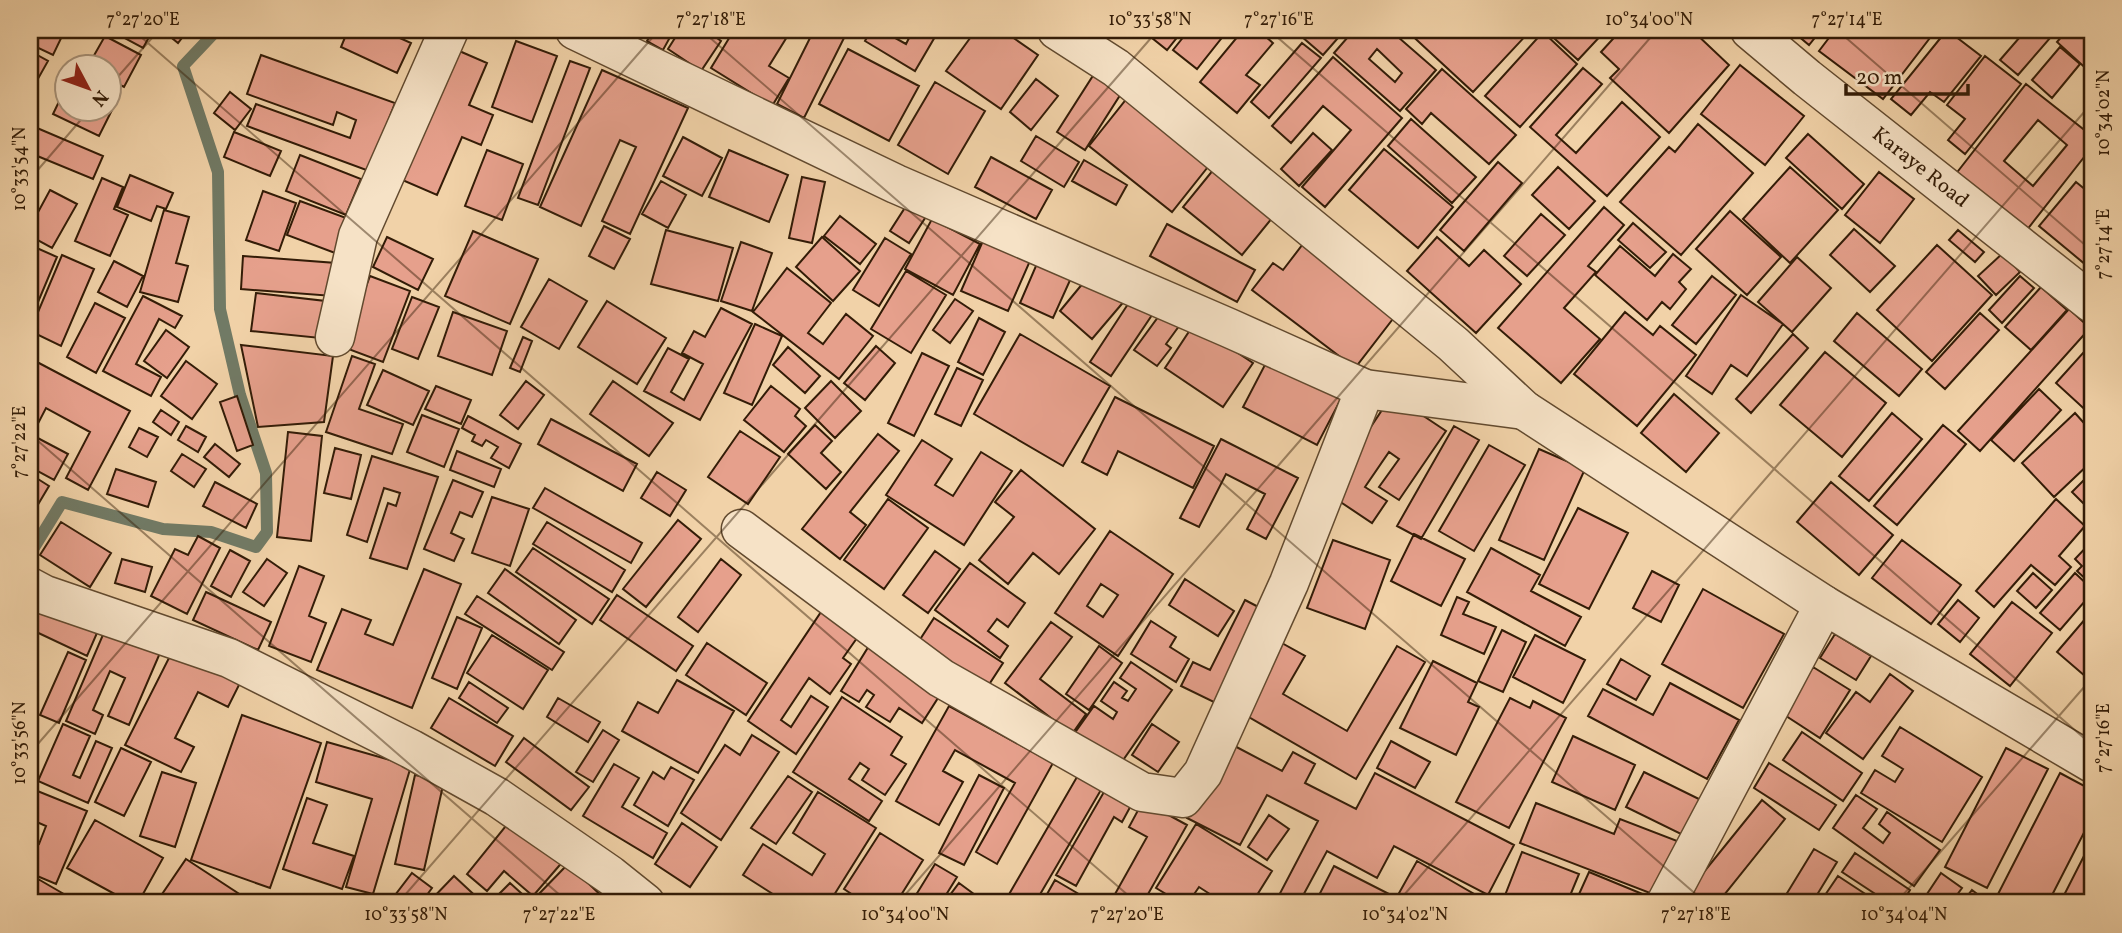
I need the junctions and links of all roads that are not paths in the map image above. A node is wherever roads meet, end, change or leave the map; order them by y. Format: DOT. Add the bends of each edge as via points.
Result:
graph roads {
  1 [pos="449,30"];
  2 [pos="575,30"];
  3 [pos="1057,30"];
  4 [pos="1750,30"];
  5 [pos="2092,303"];
  6 [pos="335,337"];
  7 [pos="1365,389"];
  8 [pos="1524,410"];
  9 [pos="741,529"];
  10 [pos="37,591"];
  11 [pos="1824,605"];
  12 [pos="2092,763"];
  13 [pos="645,903"];
  14 [pos="1666,903"];
  1 -- 6 [label="street" via="358,236"];
  2 -- 7 [label="street" via="896,184"];
  3 -- 8 [label="street" via="1126,76 1453,344"];
  4 -- 5 [label="street, Karaye Road"];
  7 -- 8 [label="street"];
  7 -- 9 [label="street" via="1289,583 1203,773 1183,798 1142,792 941,678"];
  8 -- 11 [label="street"];
  10 -- 13 [label="street" via="229,658 411,750 497,796"];
  11 -- 12 [label="street"];
  11 -- 14 [label="street"];
}
